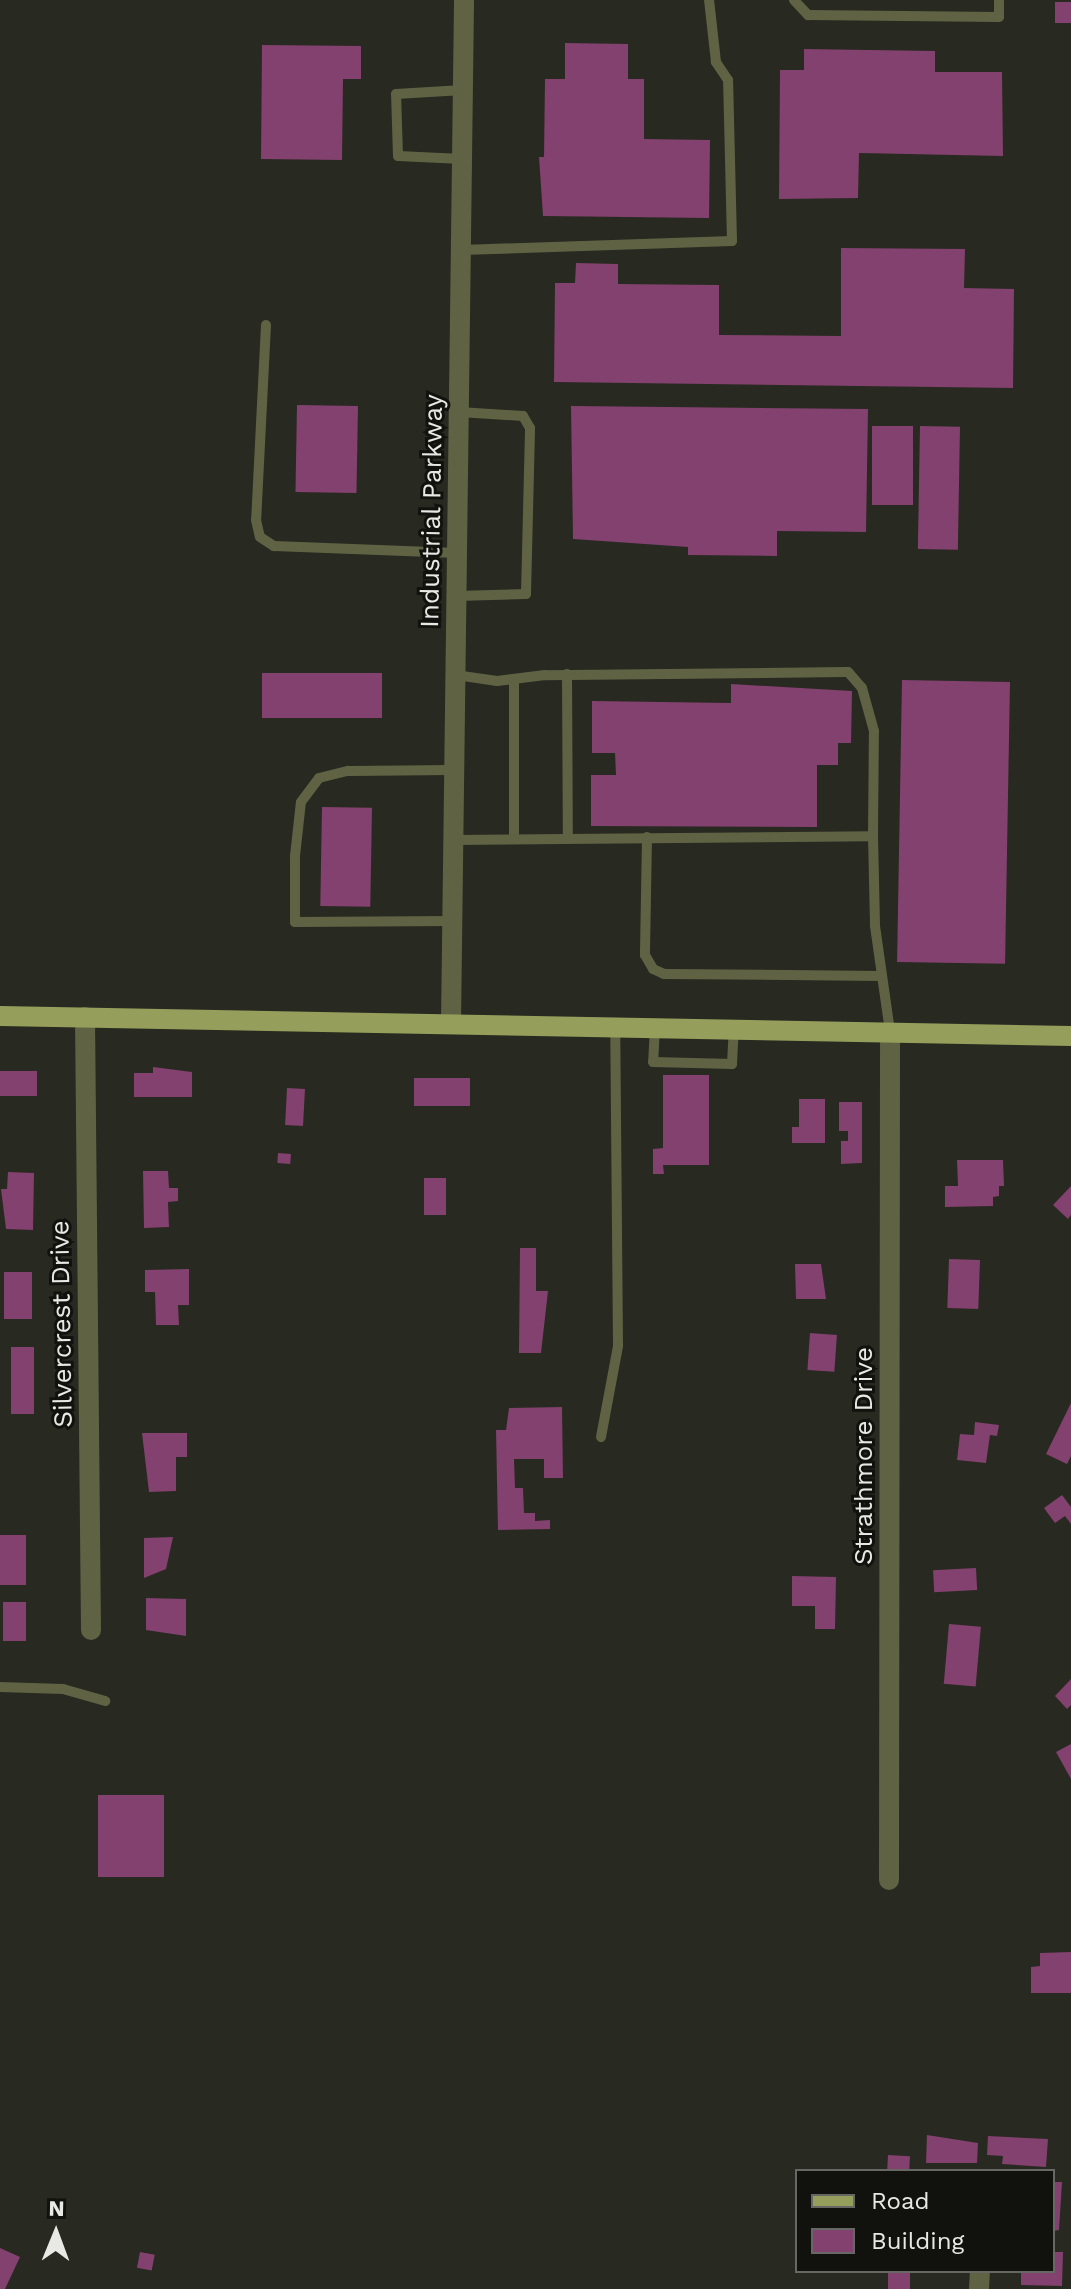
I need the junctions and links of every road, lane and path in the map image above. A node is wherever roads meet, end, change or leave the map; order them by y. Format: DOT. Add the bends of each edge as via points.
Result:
graph roads {
  1 [pos="464,0"];
  2 [pos="709,0"];
  3 [pos="794,0"];
  4 [pos="999,0"];
  5 [pos="463,90"];
  6 [pos="462,159"];
  7 [pos="461,250"];
  8 [pos="266,325"];
  9 [pos="459,412"];
  10 [pos="457,553"];
  11 [pos="457,596"];
  12 [pos="567,674"];
  13 [pos="456,675"];
  14 [pos="514,679"];
  15 [pos="454,770"];
  16 [pos="873,836"];
  17 [pos="647,837"];
  18 [pos="568,838"];
  19 [pos="514,839"];
  20 [pos="453,840"];
  21 [pos="452,921"];
  22 [pos="882,976"];
  23 [pos="0,1016"];
  24 [pos="85,1017"];
  25 [pos="451,1023"];
  26 [pos="615,1026"];
  27 [pos="655,1027"];
  28 [pos="734,1028"];
  29 [pos="890,1032"];
  30 [pos="1071,1036"];
  31 [pos="601,1437"];
  32 [pos="91,1630"];
  33 [pos="0,1687"];
  34 [pos="105,1701"];
  35 [pos="889,1880"];
  1 -- 5 [label="street, Industrial Parkway"];
  2 -- 7 [label="lane" via="716,62 728,80 732,241"];
  3 -- 4 [label="lane" via="808,15 999,17"];
  5 -- 6 [label="street, Industrial Parkway"];
  5 -- 6 [label="lane" via="396,94 398,156"];
  6 -- 7 [label="street, Industrial Parkway"];
  7 -- 9 [label="street, Industrial Parkway"];
  8 -- 10 [label="lane" via="256,520 260,537 274,546"];
  9 -- 10 [label="street, Industrial Parkway"];
  9 -- 11 [label="lane" via="523,416 530,428 526,594"];
  10 -- 11 [label="street, Industrial Parkway"];
  11 -- 13 [label="street, Industrial Parkway"];
  12 -- 14 [label="lane"];
  12 -- 16 [label="lane" via="848,672 862,688 874,731"];
  12 -- 18 [label="lane"];
  13 -- 14 [label="lane"];
  13 -- 15 [label="street, Industrial Parkway"];
  14 -- 19 [label="lane"];
  15 -- 20 [label="street, Industrial Parkway"];
  15 -- 21 [label="lane" via="348,771 319,778 301,802 295,856 295,922"];
  16 -- 17 [label="lane"];
  16 -- 22 [label="lane"];
  17 -- 18 [label="lane"];
  17 -- 22 [label="lane" via="645,955 653,969 664,974"];
  18 -- 19 [label="lane"];
  19 -- 20 [label="lane"];
  20 -- 21 [label="street, Industrial Parkway"];
  21 -- 25 [label="street, Industrial Parkway"];
  22 -- 29 [label="lane"];
  23 -- 24 [label="main road"];
  24 -- 25 [label="main road"];
  24 -- 32 [label="street, Silvercrest Drive"];
  25 -- 26 [label="main road"];
  26 -- 27 [label="main road"];
  26 -- 31 [label="lane" via="619,1331"];
  27 -- 28 [label="main road"];
  27 -- 28 [label="lane" via="653,1062 732,1064"];
  28 -- 29 [label="main road"];
  29 -- 30 [label="main road"];
  29 -- 35 [label="street, Strathmore Drive"];
  33 -- 34 [label="lane" via="63,1689"];
}
